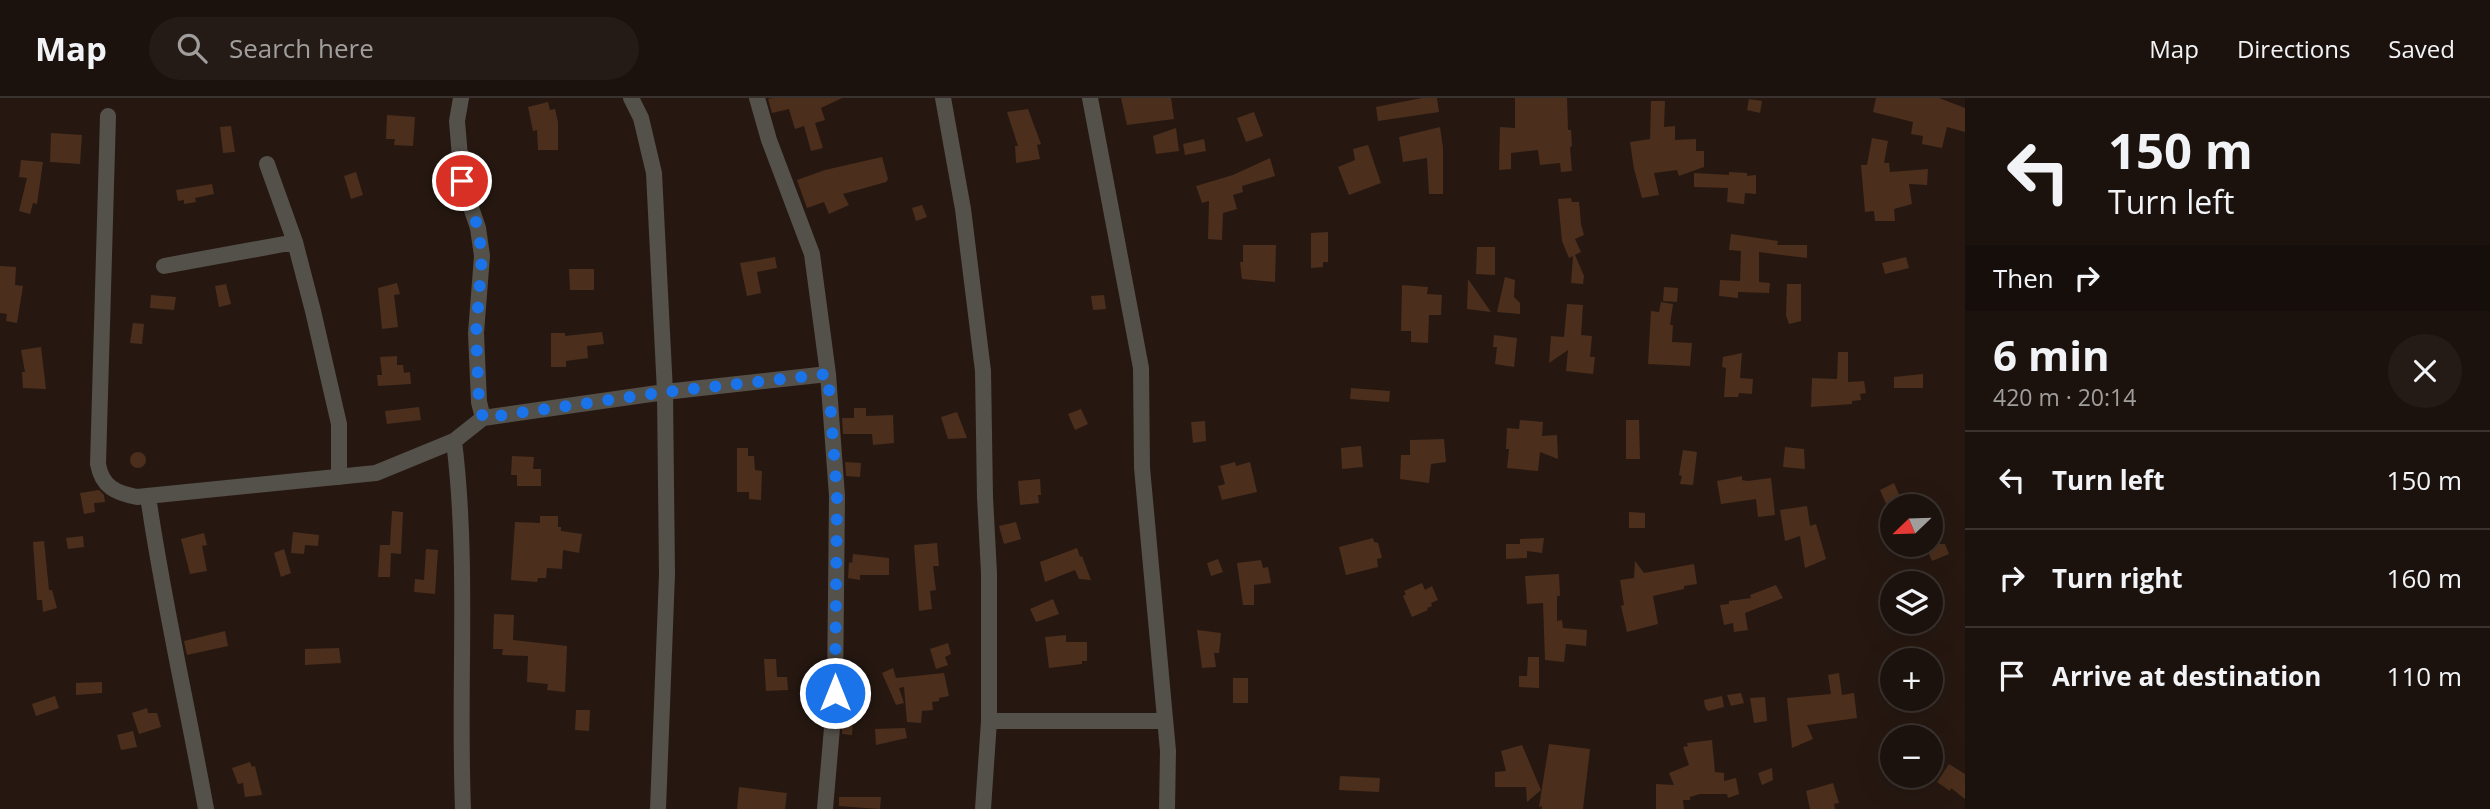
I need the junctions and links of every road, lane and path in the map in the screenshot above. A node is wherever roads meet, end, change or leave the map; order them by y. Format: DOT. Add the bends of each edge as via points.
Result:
graph roads {
  1 [pos="461,98"];
  2 [pos="631,98"];
  3 [pos="757,98"];
  4 [pos="943,98"];
  5 [pos="1090,98"];
  6 [pos="107,116"];
  7 [pos="267,164"];
  8 [pos="295,242"];
  9 [pos="164,266"];
  10 [pos="828,374"];
  11 [pos="665,392"];
  12 [pos="483,418"];
  13 [pos="454,441"];
  14 [pos="339,477"];
  15 [pos="148,496"];
  16 [pos="989,721"];
  17 [pos="1165,721"];
  18 [pos="206,809"];
  19 [pos="463,809"];
  20 [pos="658,809"];
  21 [pos="825,809"];
  22 [pos="983,809"];
  23 [pos="1167,809"];
  1 -- 12 [label="street" via="457,121 462,181 482,256 476,333"];
  2 -- 11 [label="street" via="654,173"];
  3 -- 10 [label="street" via="812,254"];
  4 -- 16 [label="street" via="984,371"];
  5 -- 17 [label="street" via="1141,368 1142,468"];
  6 -- 15 [label="street" via="98,464 100,478 119,494"];
  7 -- 8 [label="street"];
  8 -- 9 [label="street"];
  8 -- 14 [label="street" via="339,424"];
  10 -- 11 [label="street"];
  10 -- 21 [label="street" via="837,495 835,693"];
  11 -- 12 [label="street"];
  11 -- 20 [label="street" via="667,574"];
  12 -- 13 [label="street"];
  13 -- 14 [label="street" via="376,474"];
  13 -- 19 [label="street" via="460,495"];
  14 -- 15 [label="street"];
  15 -- 18 [label="street"];
  16 -- 17 [label="street"];
  16 -- 22 [label="street"];
  17 -- 23 [label="street"];
}
